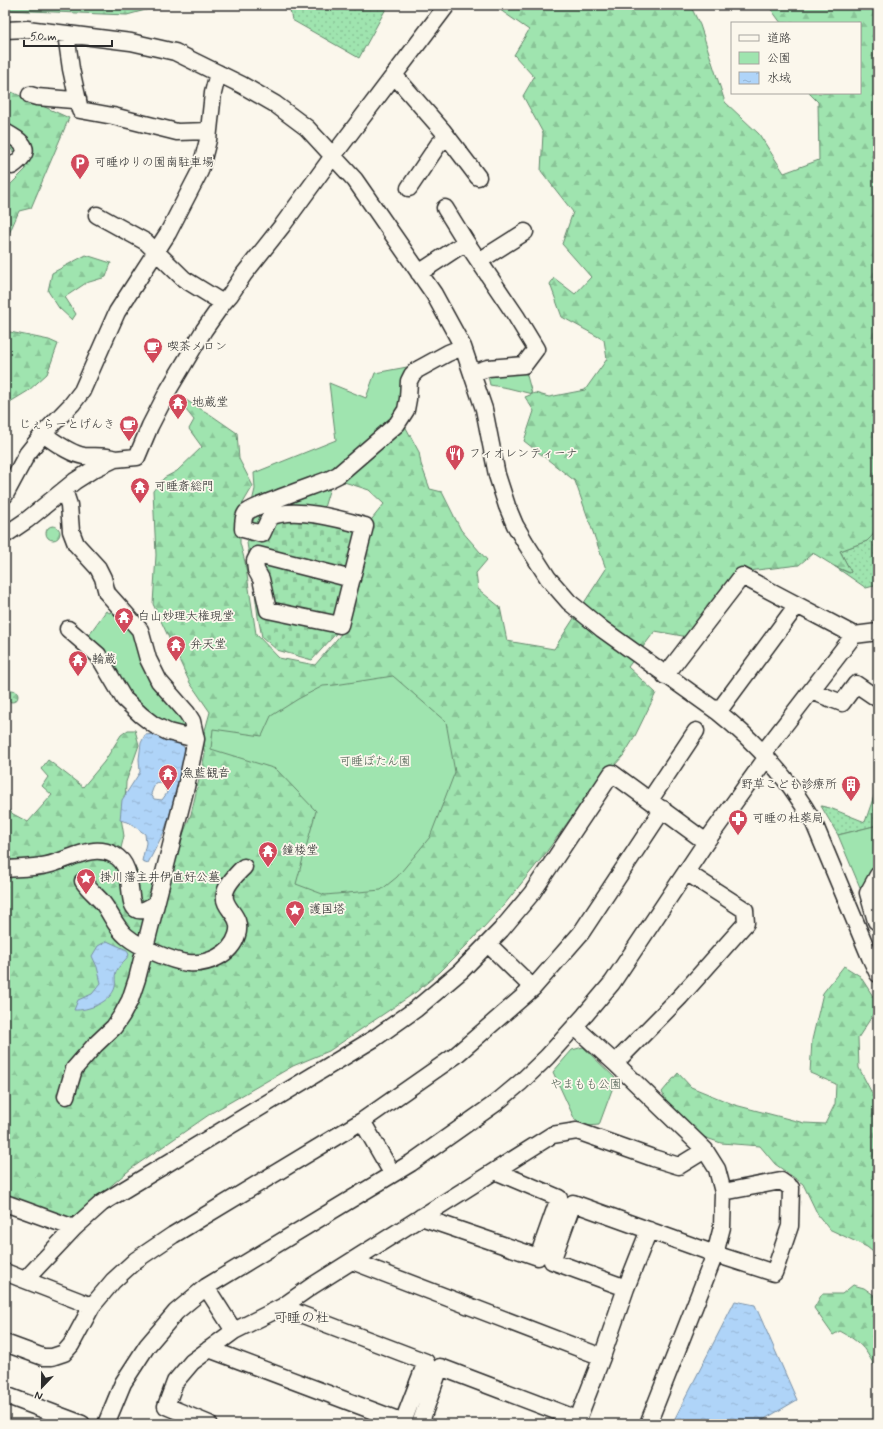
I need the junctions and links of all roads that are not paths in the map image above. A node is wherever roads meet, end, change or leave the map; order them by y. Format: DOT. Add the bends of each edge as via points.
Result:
graph roads {
  1 [pos="447,5"];
  2 [pos="5,30"];
  3 [pos="66,34"];
  4 [pos="218,72"];
  5 [pos="394,75"];
  6 [pos="30,94"];
  7 [pos="78,100"];
  8 [pos="209,131"];
  9 [pos="5,132"];
  10 [pos="447,137"];
  11 [pos="333,156"];
  12 [pos="12,166"];
  13 [pos="478,177"];
  14 [pos="409,188"];
  15 [pos="445,208"];
  16 [pos="97,215"];
  17 [pos="525,232"];
  18 [pos="466,242"];
  19 [pos="156,251"];
  20 [pos="479,261"];
  21 [pos="419,273"];
  22 [pos="223,303"];
  23 [pos="463,347"];
  24 [pos="472,373"];
  25 [pos="43,434"];
  26 [pos="115,459"];
  27 [pos="64,490"];
  28 [pos="5,496"];
  29 [pos="5,535"];
  30 [pos="352,579"];
  31 [pos="797,605"];
  32 [pos="68,630"];
  33 [pos="878,632"];
  34 [pos="854,635"];
  35 [pos="665,676"];
  36 [pos="811,691"];
  37 [pos="878,699"];
  38 [pos="718,712"];
  39 [pos="696,731"];
  40 [pos="196,740"];
  41 [pos="765,755"];
  42 [pos="656,804"];
  43 [pos="706,842"];
  44 [pos="244,867"];
  45 [pos="5,869"];
  46 [pos="686,872"];
  47 [pos="878,875"];
  48 [pos="83,881"];
  49 [pos="156,904"];
  50 [pos="878,922"];
  51 [pos="488,944"];
  52 [pos="145,947"];
  53 [pos="878,974"];
  54 [pos="533,988"];
  55 [pos="575,1026"];
  56 [pos="615,1063"];
  57 [pos="66,1096"];
  58 [pos="362,1121"];
  59 [pos="705,1150"];
  60 [pos="495,1171"];
  61 [pos="392,1173"];
  62 [pos="723,1192"];
  63 [pos="5,1203"];
  64 [pos="421,1217"];
  65 [pos="74,1228"];
  66 [pos="648,1230"];
  67 [pos="715,1254"];
  68 [pos="352,1261"];
  69 [pos="5,1272"];
  70 [pos="25,1280"];
  71 [pos="206,1287"];
  72 [pos="626,1288"];
  73 [pos="92,1306"];
  74 [pos="282,1307"];
  75 [pos="234,1331"];
  76 [pos="5,1343"];
  77 [pos="209,1349"];
  78 [pos="602,1357"];
  79 [pos="5,1395"];
  80 [pos="576,1421"];
  81 [pos="82,1424"];
  82 [pos="106,1424"];
  83 [pos="209,1424"];
  84 [pos="420,1424"];
  85 [pos="648,1424"];
  1 -- 5 [label="street"];
  2 -- 3 [label="street" via="27,28"];
  3 -- 4 [label="street" via="131,42 175,52"];
  3 -- 7 [label="street"];
  4 -- 8 [label="street"];
  4 -- 11 [label="street" via="275,104 308,128"];
  5 -- 10 [label="street"];
  5 -- 11 [label="street"];
  6 -- 7 [label="street" via="37,97"];
  7 -- 8 [label="street" via="80,110 87,112 177,132"];
  8 -- 19 [label="street" via="200,171"];
  9 -- 12 [label="street" via="20,140 24,146 22,159"];
  10 -- 13 [label="street"];
  10 -- 14 [label="street" via="438,145"];
  11 -- 21 [label="street" via="355,180"];
  11 -- 22 [label="street"];
  15 -- 18 [label="street"];
  16 -- 19 [label="street" via="146,242"];
  17 -- 20 [label="street"];
  18 -- 20 [label="street"];
  18 -- 21 [label="street"];
  19 -- 22 [label="street" via="184,279"];
  19 -- 25 [label="street" via="117,312 82,392"];
  20 -- 24 [label="street" via="536,349 524,365 488,368"];
  21 -- 23 [label="street" via="434,294"];
  22 -- 26 [label="street" via="173,383 137,457"];
  23 -- 24 [label="street"];
  23 -- 30 [label="street" via="412,375 409,380 406,410 398,424 338,475 260,506 247,512 245,516 243,529 262,534 270,517 278,513 310,513 365,526"];
  24 -- 35 [label="street" via="484,409 507,506 536,560 569,602"];
  25 -- 26 [label="street" via="83,456 108,456"];
  25 -- 28 [label="street" via="27,454"];
  26 -- 27 [label="street" via="94,469"];
  27 -- 29 [label="street"];
  27 -- 40 [label="street" via="69,504 71,531 76,544 98,568 107,594 140,630 148,659 159,681 187,713 192,721"];
  30 -- 30 [label="street" via="340,626 268,610 255,561 258,555"];
  31 -- 34 [label="street"];
  31 -- 35 [label="street" via="742,576"];
  31 -- 38 [label="street"];
  32 -- 40 [label="street" via="98,655 124,699 141,715 168,732"];
  33 -- 34 [label="street"];
  34 -- 36 [label="street"];
  35 -- 38 [label="street"];
  36 -- 37 [label="street" via="842,704 856,684"];
  36 -- 41 [label="street"];
  38 -- 41 [label="street"];
  39 -- 42 [label="street"];
  40 -- 49 [label="street"];
  41 -- 43 [label="street"];
  41 -- 53 [label="street" via="790,786 814,823"];
  42 -- 43 [label="street"];
  42 -- 51 [label="street" via="612,773 532,893"];
  42 -- 54 [label="street" via="581,932"];
  43 -- 46 [label="street"];
  44 -- 52 [label="street" via="228,884 224,897 238,922 237,935 232,946 218,958 188,963"];
  45 -- 49 [label="street" via="45,866 88,851 105,851 114,854 123,862 136,909 146,909"];
  46 -- 55 [label="street" via="612,983"];
  46 -- 56 [label="street" via="745,910 746,923 680,998"];
  47 -- 50 [label="street" via="868,893"];
  48 -- 52 [label="street" via="102,902 121,931"];
  49 -- 52 [label="street"];
  51 -- 54 [label="street"];
  51 -- 65 [label="street" via="416,1009 375,1038 102,1203"];
  52 -- 57 [label="street" via="130,1000 114,1027 74,1069"];
  54 -- 58 [label="street" via="456,1056"];
  55 -- 56 [label="street"];
  55 -- 61 [label="street" via="547,1057 496,1103"];
  56 -- 59 [label="street"];
  58 -- 61 [label="street"];
  58 -- 73 [label="street" via="136,1260 113,1281"];
  59 -- 60 [label="street" via="679,1166 577,1132 552,1135"];
  59 -- 62 [label="street" via="717,1169"];
  60 -- 64 [label="street"];
  60 -- 64 [label="street" via="559,1198 538,1257"];
  61 -- 71 [label="street"];
  62 -- 67 [label="street" via="722,1227"];
  62 -- 67 [label="street" via="781,1181 791,1188 790,1226 774,1273"];
  63 -- 65 [label="street"];
  64 -- 68 [label="street"];
  65 -- 70 [label="street"];
  66 -- 67 [label="street"];
  66 -- 72 [label="street"];
  66 -- 72 [label="street" via="573,1204 552,1261"];
  67 -- 85 [label="street"];
  68 -- 74 [label="street"];
  68 -- 78 [label="street"];
  69 -- 70 [label="street"];
  70 -- 73 [label="street"];
  71 -- 75 [label="street"];
  71 -- 82 [label="street" via="176,1312 147,1346 123,1383"];
  72 -- 78 [label="street"];
  73 -- 76 [label="street" via="64,1354 43,1357"];
  74 -- 75 [label="street"];
  74 -- 77 [label="street" via="426,1362 403,1422"];
  75 -- 77 [label="street"];
  77 -- 83 [label="street" via="192,1362 175,1382 166,1406"];
  78 -- 80 [label="street"];
  79 -- 81 [label="street"];
  80 -- 84 [label="street" via="440,1367"];
}
